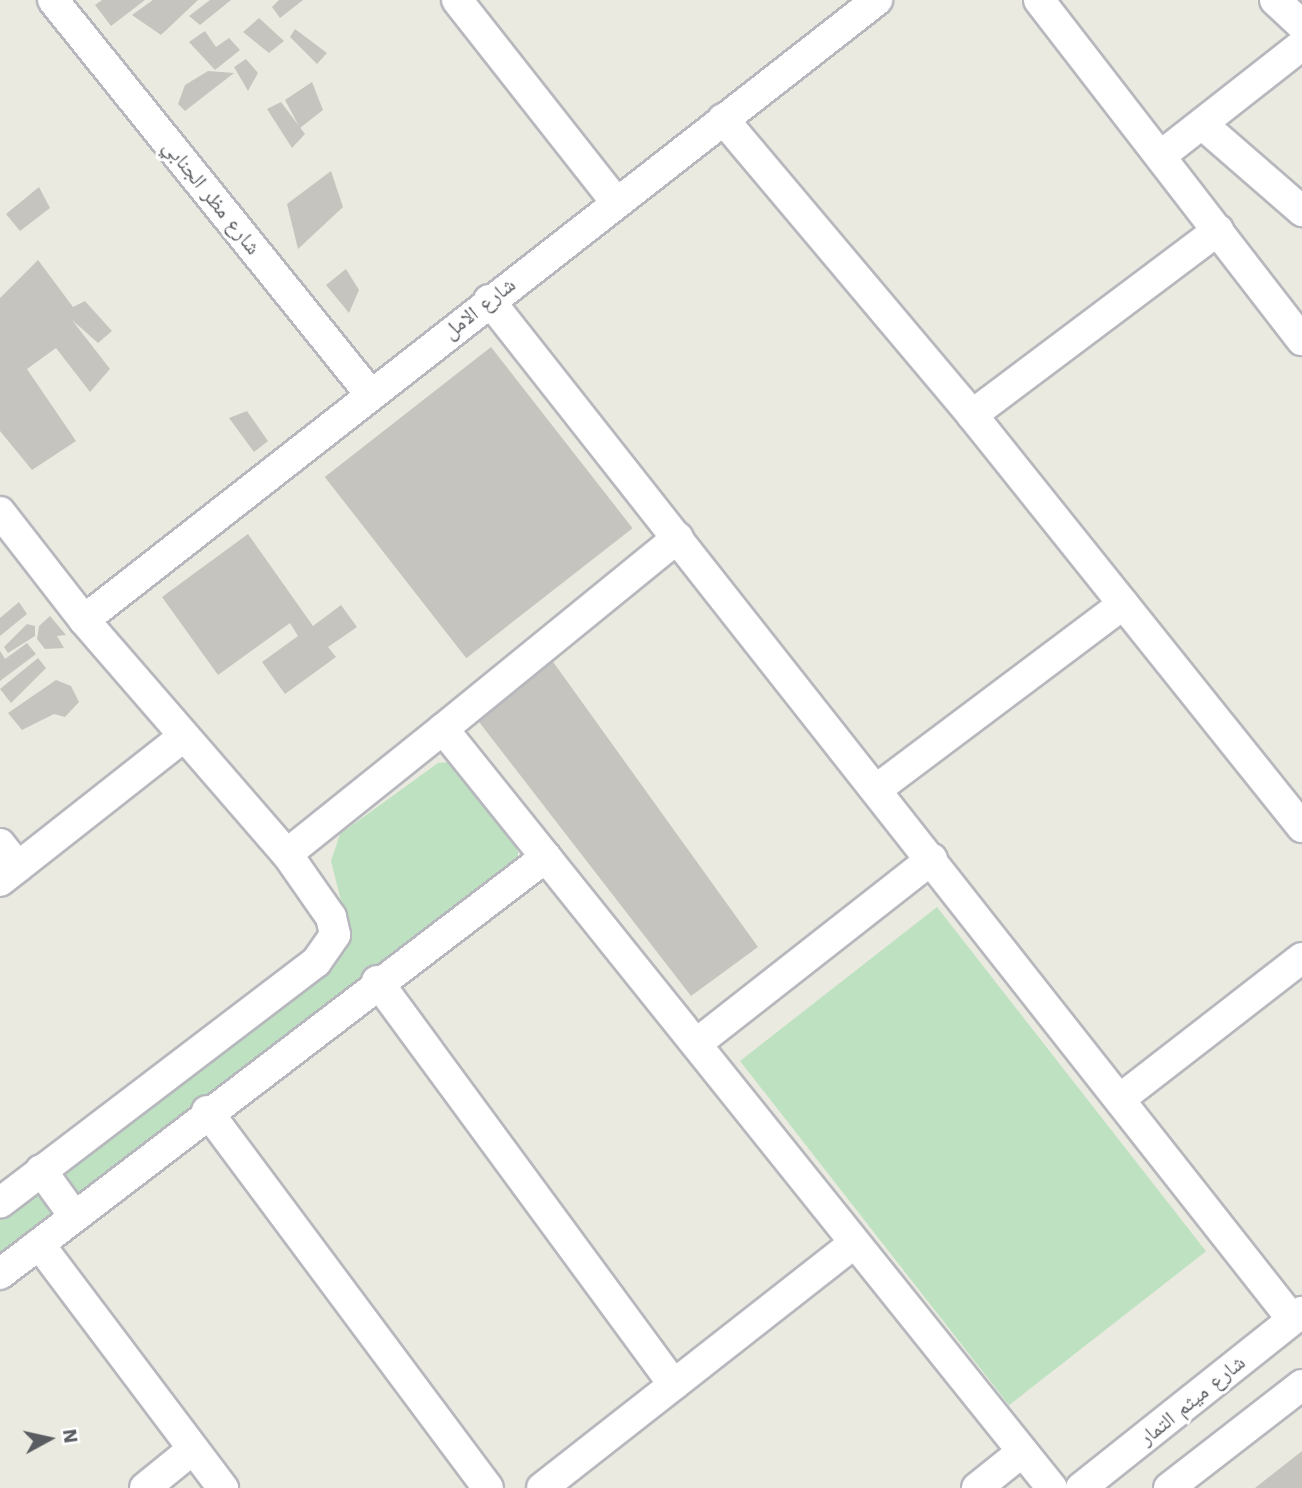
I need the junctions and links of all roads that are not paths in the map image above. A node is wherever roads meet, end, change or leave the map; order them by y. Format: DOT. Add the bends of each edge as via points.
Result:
graph roads {
  1 [pos="53,0"];
  2 [pos="457,0"];
  3 [pos="1039,0"];
  4 [pos="1275,0"];
  5 [pos="859,5"];
  6 [pos="1302,25"];
  7 [pos="1302,45"];
  8 [pos="723,119"];
  9 [pos="1202,124"];
  10 [pos="1163,154"];
  11 [pos="616,202"];
  12 [pos="1302,211"];
  13 [pos="1218,230"];
  14 [pos="489,300"];
  15 [pos="1302,340"];
  16 [pos="370,395"];
  17 [pos="972,415"];
  18 [pos="0,512"];
  19 [pos="678,537"];
  20 [pos="1124,604"];
  21 [pos="84,620"];
  22 [pos="443,729"];
  23 [pos="183,737"];
  24 [pos="877,789"];
  25 [pos="1302,827"];
  26 [pos="287,854"];
  27 [pos="546,857"];
  28 [pos="932,859"];
  29 [pos="6,864"];
  30 [pos="1302,958"];
  31 [pos="377,981"];
  32 [pos="696,1044"];
  33 [pos="1120,1100"];
  34 [pos="207,1111"];
  35 [pos="41,1170"];
  36 [pos="0,1203"];
  37 [pos="74,1216"];
  38 [pos="855,1243"];
  39 [pos="39,1244"];
  40 [pos="0,1274"];
  41 [pos="1297,1316"];
  42 [pos="674,1385"];
  43 [pos="1302,1385"];
  44 [pos="193,1450"];
  45 [pos="1023,1452"];
  46 [pos="145,1488"];
  47 [pos="223,1488"];
  48 [pos="488,1488"];
  49 [pos="542,1488"];
  50 [pos="977,1488"];
  51 [pos="1052,1488"];
  52 [pos="1082,1488"];
  53 [pos="1169,1488"];
  1 -- 16 [label="street, شارع مظر الجنابي"];
  2 -- 11 [label="street"];
  3 -- 10 [label="street"];
  4 -- 6 [label="street"];
  5 -- 8 [label="street, شارع الامل"];
  7 -- 9 [label="street"];
  8 -- 11 [label="street, شارع الامل"];
  8 -- 17 [label="street"];
  9 -- 10 [label="street"];
  9 -- 12 [label="street"];
  10 -- 13 [label="street"];
  11 -- 14 [label="street, شارع الامل"];
  13 -- 15 [label="street"];
  13 -- 17 [label="street"];
  14 -- 16 [label="street, شارع الامل"];
  14 -- 19 [label="street"];
  16 -- 21 [label="street, شارع الامل"];
  17 -- 20 [label="street"];
  18 -- 21 [label="street"];
  19 -- 22 [label="street"];
  19 -- 24 [label="street"];
  20 -- 24 [label="street"];
  20 -- 25 [label="street"];
  21 -- 23 [label="street"];
  22 -- 26 [label="street"];
  22 -- 27 [label="street"];
  23 -- 26 [label="street"];
  23 -- 29 [label="street"];
  24 -- 28 [label="street"];
  26 -- 35 [label="street" via="331,917 335,935 325,954"];
  27 -- 31 [label="street"];
  27 -- 32 [label="street"];
  28 -- 32 [label="street"];
  28 -- 33 [label="street"];
  30 -- 33 [label="street"];
  31 -- 34 [label="street"];
  31 -- 42 [label="street"];
  32 -- 38 [label="street"];
  33 -- 41 [label="street"];
  34 -- 37 [label="street"];
  34 -- 48 [label="street"];
  35 -- 36 [label="street"];
  35 -- 37 [label="street"];
  37 -- 39 [label="street"];
  38 -- 42 [label="street"];
  38 -- 45 [label="street"];
  39 -- 40 [label="street"];
  39 -- 44 [label="street"];
  41 -- 52 [label="street, شارع ميثم التمار"];
  42 -- 49 [label="street"];
  43 -- 53 [label="street"];
  44 -- 46 [label="street"];
  44 -- 47 [label="street"];
  45 -- 50 [label="street"];
  45 -- 51 [label="street"];
}
